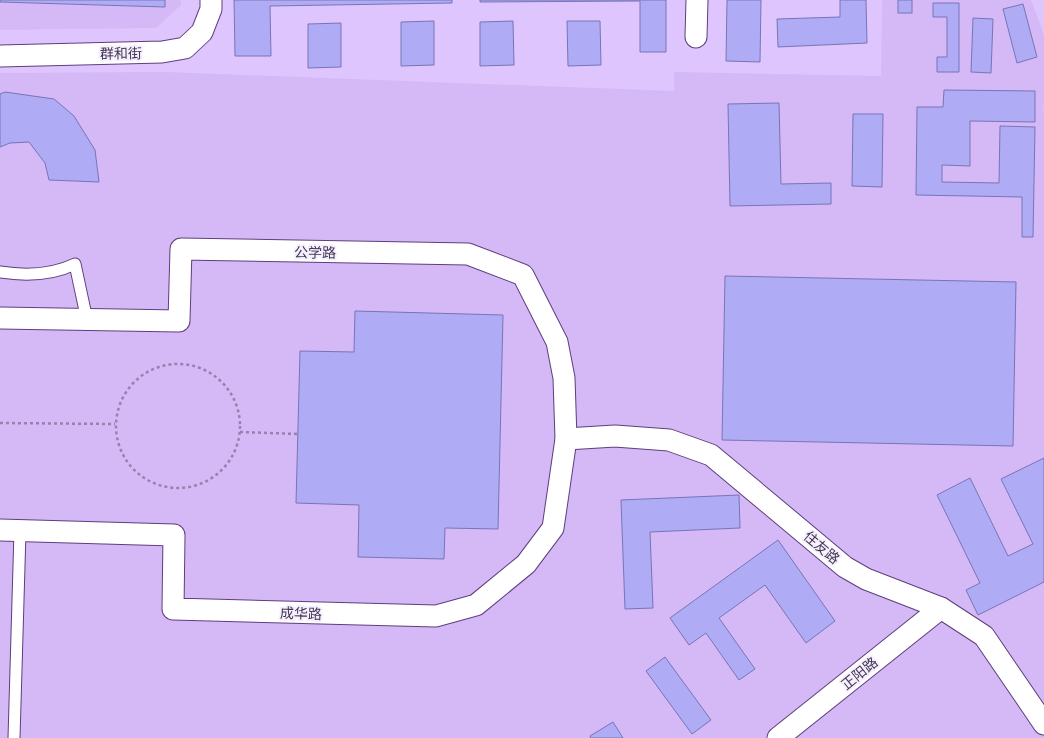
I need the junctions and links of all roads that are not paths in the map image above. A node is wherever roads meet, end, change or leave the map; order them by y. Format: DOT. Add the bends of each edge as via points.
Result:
graph roads {
  1 [pos="211,0"];
  2 [pos="697,0"];
  3 [pos="696,37"];
  4 [pos="0,56"];
  5 [pos="0,272"];
  6 [pos="0,318"];
  7 [pos="88,320"];
  8 [pos="566,439"];
  9 [pos="10,531"];
  10 [pos="940,608"];
  11 [pos="1044,724"];
  12 [pos="14,738"];
  13 [pos="778,738"];
  1 -- 4 [label="street, 群和街" via="211,9 202,32 186,48 162,52"];
  2 -- 3 [label="street"];
  5 -- 7 [label="lane" via="38,274 65,269 75,264"];
  6 -- 7 [label="street, 公学路"];
  7 -- 8 [label="street, 公学路" via="179,321 181,249 468,254 523,275 558,342 564,378"];
  8 -- 9 [label="street, 成华路" via="552,528 526,564 476,605 436,616 173,609 174,535"];
  8 -- 10 [label="street, 住友路" via="615,436 669,440 711,456 845,567 866,579"];
  9 -- 12 [label="lane"];
  10 -- 11 [label="street, 住友路" via="984,636"];
  10 -- 13 [label="street, 正阳路"];
}
